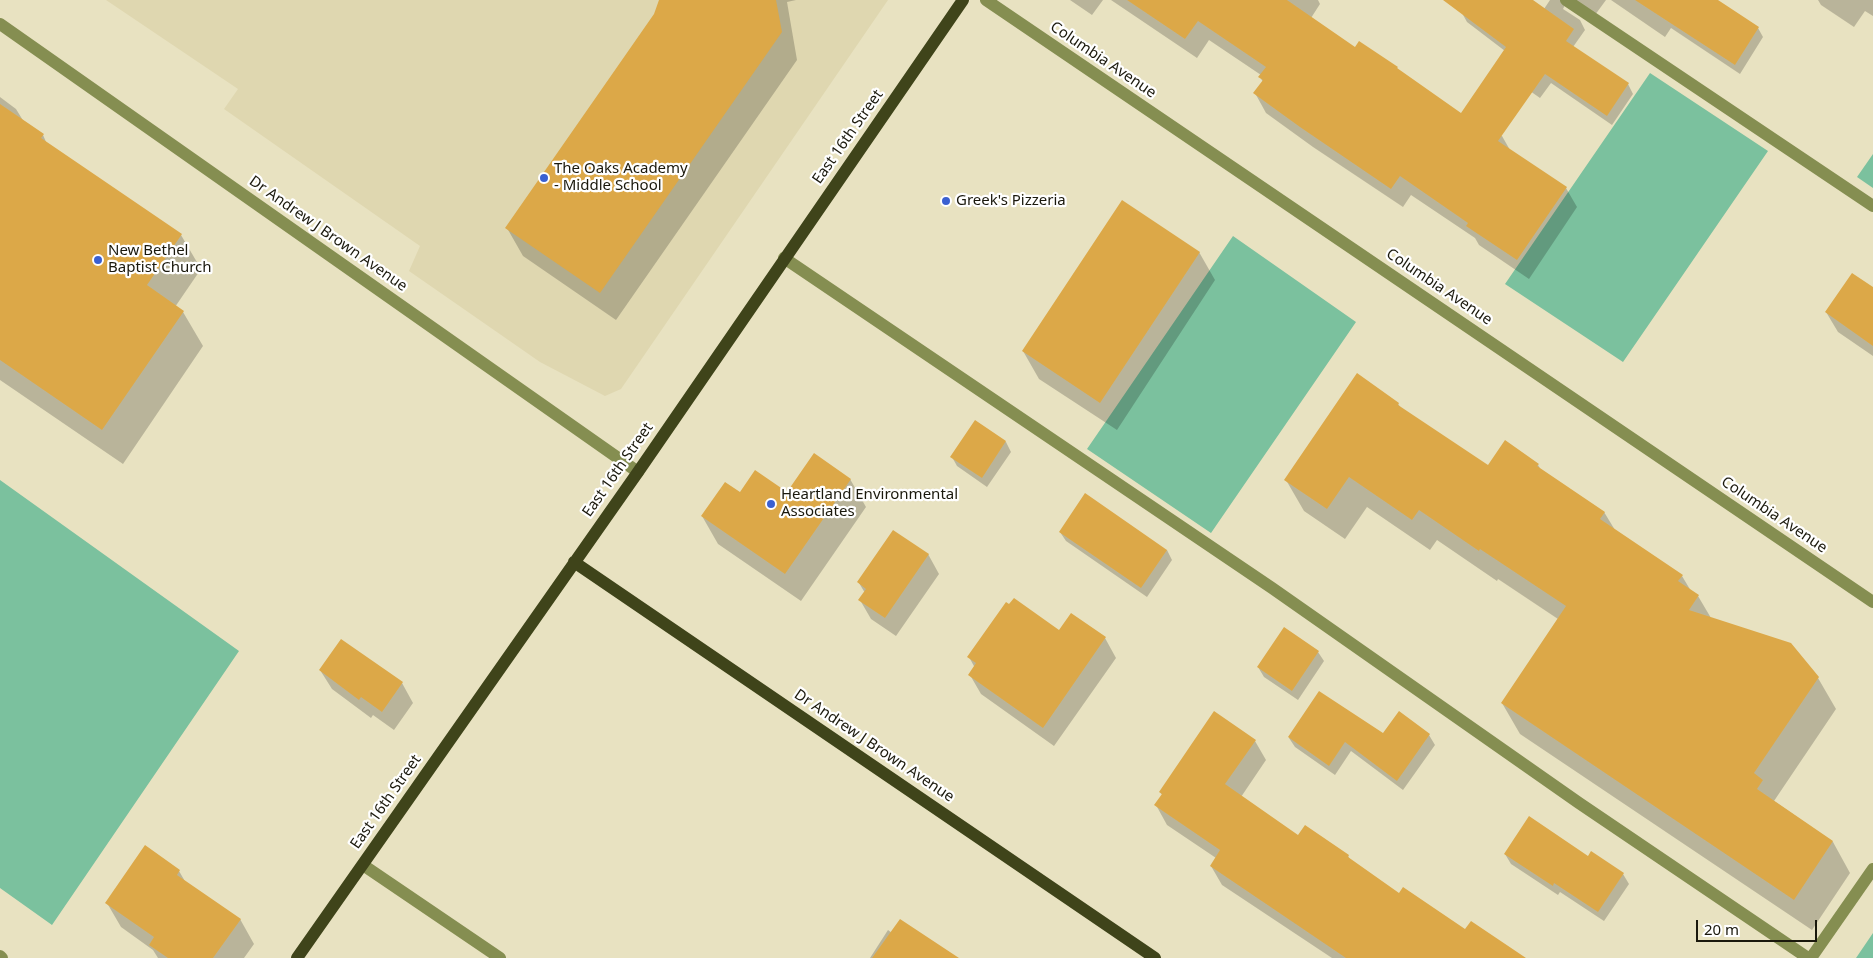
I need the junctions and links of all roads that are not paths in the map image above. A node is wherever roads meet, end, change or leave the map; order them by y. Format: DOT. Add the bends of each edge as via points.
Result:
graph roads {
  1 [pos="963,0"];
  2 [pos="986,0"];
  3 [pos="1566,0"];
  4 [pos="0,24"];
  5 [pos="1873,206"];
  6 [pos="784,258"];
  7 [pos="638,472"];
  8 [pos="574,562"];
  9 [pos="1873,602"];
  10 [pos="362,865"];
  11 [pos="1873,869"];
  12 [pos="298,958"];
  13 [pos="500,958"];
  14 [pos="1155,958"];
  15 [pos="1809,958"];
  1 -- 6 [label="main road, East 16th Street"];
  2 -- 9 [label="street, Columbia Avenue"];
  3 -- 5 [label="street"];
  4 -- 7 [label="street, Dr Andrew J Brown Avenue"];
  6 -- 7 [label="main road, East 16th Street"];
  6 -- 15 [label="street" via="1272,588"];
  7 -- 8 [label="main road, East 16th Street"];
  8 -- 10 [label="main road, East 16th Street"];
  8 -- 14 [label="main road, Dr Andrew J Brown Avenue"];
  10 -- 12 [label="main road, East 16th Street"];
  10 -- 13 [label="street"];
  11 -- 15 [label="street"];
}
